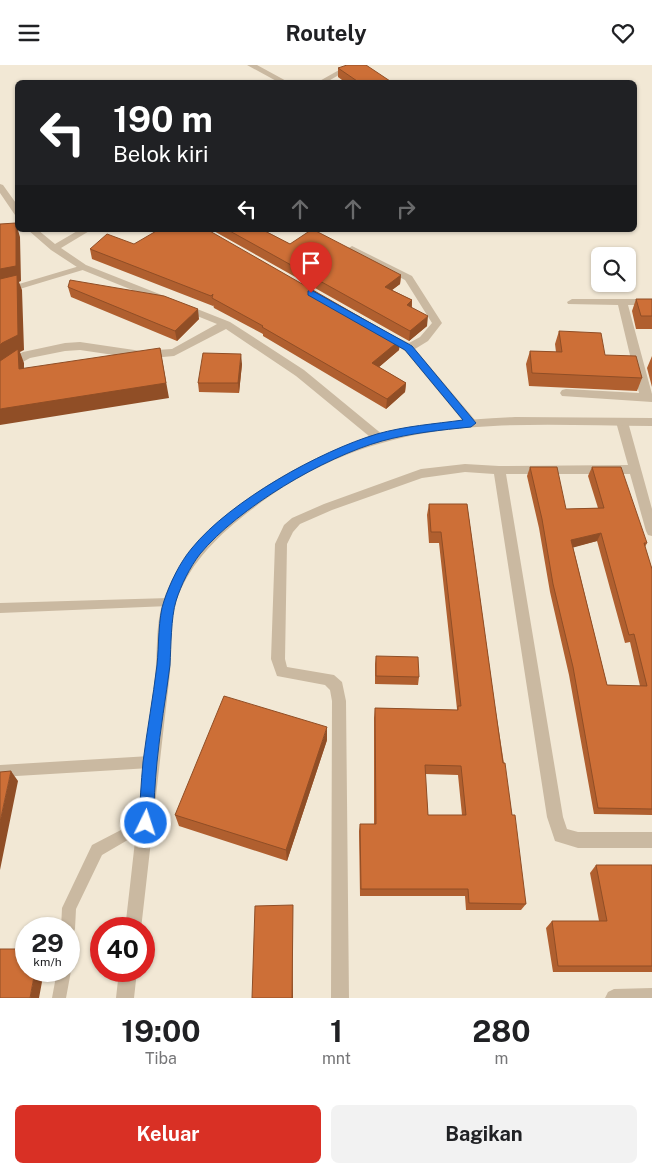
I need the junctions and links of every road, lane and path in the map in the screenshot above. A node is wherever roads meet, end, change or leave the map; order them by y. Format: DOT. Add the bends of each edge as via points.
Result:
graph roads {
  1 [pos="251,65"];
  2 [pos="353,65"];
  3 [pos="281,80"];
  4 [pos="324,80"];
  5 [pos="0,187"];
  6 [pos="15,209"];
  7 [pos="35,232"];
  8 [pos="82,232"];
  9 [pos="341,244"];
  10 [pos="54,248"];
  11 [pos="83,267"];
  12 [pos="0,289"];
  13 [pos="572,302"];
  14 [pos="622,302"];
  15 [pos="652,303"];
  16 [pos="226,324"];
  17 [pos="375,329"];
  18 [pos="409,348"];
  19 [pos="0,362"];
  20 [pos="12,362"];
  21 [pos="0,374"];
  22 [pos="566,393"];
  23 [pos="649,398"];
  24 [pos="622,422"];
  25 [pos="652,422"];
  26 [pos="471,423"];
  27 [pos="379,438"];
  28 [pos="635,469"];
  29 [pos="499,470"];
  30 [pos="652,528"];
  31 [pos="169,602"];
  32 [pos="0,608"];
  33 [pos="150,762"];
  34 [pos="0,771"];
  35 [pos="146,823"];
  36 [pos="652,840"];
  37 [pos="69,917"];
  38 [pos="134,917"];
  39 [pos="62,982"];
  40 [pos="127,982"];
  41 [pos="652,997"];
  42 [pos="59,998"];
  43 [pos="125,998"];
  44 [pos="340,998"];
  45 [pos="614,998"];
  1 -- 3 [label="street"];
  2 -- 4 [label="lane"];
  5 -- 6 [label="street"];
  7 -- 10 [label="street"];
  8 -- 10 [label="street"];
  9 -- 18 [label="street" via="409,278 437,323 424,339"];
  10 -- 11 [label="street"];
  11 -- 12 [label="lane" via="20,287"];
  11 -- 16 [label="street"];
  13 -- 14 [label="street"];
  14 -- 15 [label="street"];
  14 -- 23 [label="street"];
  16 -- 20 [label="street" via="174,352 141,355 80,346 27,355"];
  16 -- 27 [label="street" via="300,373"];
  17 -- 18 [label="street"];
  18 -- 26 [label="street"];
  19 -- 20 [label="street"];
  20 -- 21 [label="street"];
  22 -- 23 [label="street"];
  24 -- 25 [label="street"];
  24 -- 26 [label="street"];
  24 -- 28 [label="street"];
  26 -- 27 [label="street" via="418,429"];
  27 -- 31 [label="street" via="313,465 280,483 212,533 185,568"];
  28 -- 29 [label="street"];
  28 -- 30 [label="street"];
  29 -- 36 [label="street" via="555,817 561,835 578,840"];
  29 -- 44 [label="street" via="465,467 421,474 296,521 281,544 278,659 282,672 329,679 337,687 339,701"];
  31 -- 32 [label="lane"];
  31 -- 33 [label="street"];
  33 -- 34 [label="lane"];
  33 -- 35 [label="street"];
  35 -- 37 [label="lane" via="97,850 69,908"];
  35 -- 38 [label="street"];
  39 -- 42 [label="lane"];
  40 -- 43 [label="street"];
  41 -- 45 [label="street"];
}
